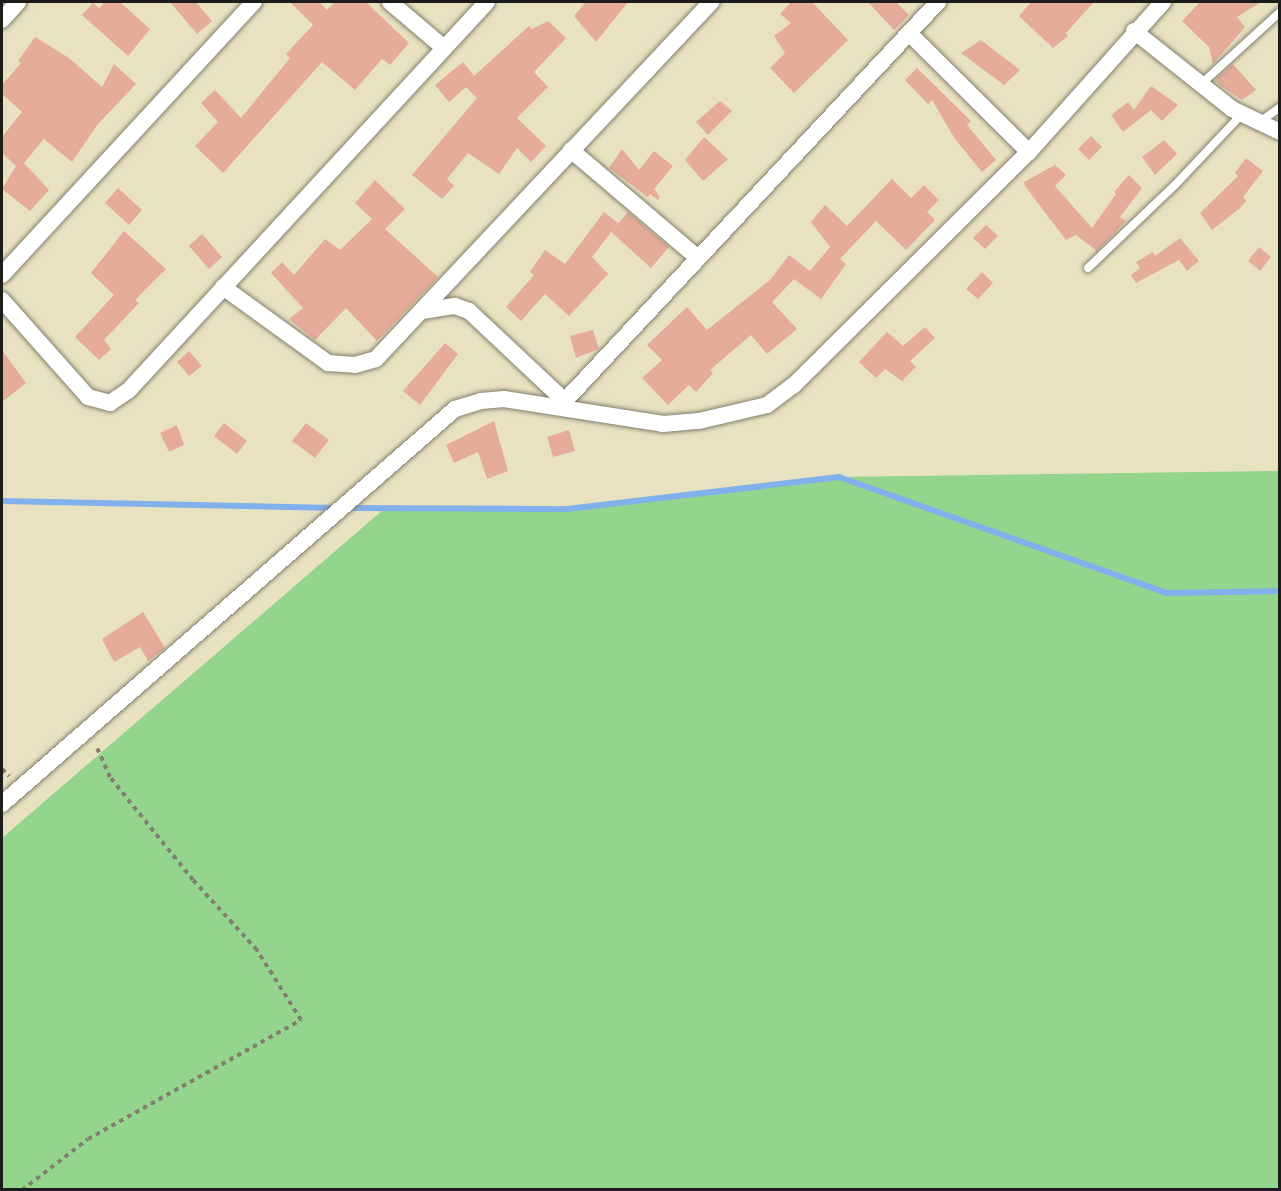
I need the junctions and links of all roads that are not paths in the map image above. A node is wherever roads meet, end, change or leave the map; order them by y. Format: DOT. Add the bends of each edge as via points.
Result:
graph roads {
  1 [pos="18,2"];
  2 [pos="254,2"];
  3 [pos="390,2"];
  4 [pos="486,2"];
  5 [pos="711,2"];
  6 [pos="938,2"];
  7 [pos="1163,2"];
  8 [pos="1280,12"];
  9 [pos="2,20"];
  10 [pos="1134,31"];
  11 [pos="909,33"];
  12 [pos="444,48"];
  13 [pos="1200,85"];
  14 [pos="1280,107"];
  15 [pos="1242,113"];
  16 [pos="1262,122"];
  17 [pos="1280,132"];
  18 [pos="571,150"];
  19 [pos="1029,152"];
  20 [pos="698,258"];
  21 [pos="1088,268"];
  22 [pos="5,271"];
  23 [pos="223,287"];
  24 [pos="2,300"];
  25 [pos="422,311"];
  26 [pos="563,403"];
  27 [pos="2,804"];
  1 -- 9 [label="street"];
  2 -- 22 [label="street"];
  3 -- 12 [label="street"];
  4 -- 12 [label="street"];
  5 -- 18 [label="street"];
  6 -- 11 [label="street"];
  7 -- 10 [label="street"];
  8 -- 13 [label="lane"];
  10 -- 13 [label="street"];
  10 -- 19 [label="street"];
  11 -- 19 [label="street"];
  11 -- 20 [label="street"];
  12 -- 23 [label="street"];
  13 -- 15 [label="street"];
  14 -- 16 [label="lane"];
  15 -- 16 [label="street"];
  15 -- 21 [label="lane" via="1175,185"];
  16 -- 17 [label="street"];
  18 -- 20 [label="street"];
  18 -- 25 [label="street"];
  19 -- 26 [label="street" via="794,385 767,405 699,422 663,424 603,417"];
  20 -- 26 [label="street"];
  22 -- 24 [label="street"];
  23 -- 24 [label="street" via="128,391 110,403 88,398"];
  23 -- 25 [label="street" via="327,363 342,365 376,359"];
  25 -- 26 [label="street" via="455,306 469,311"];
  26 -- 27 [label="street" via="504,399 455,409"];
}
